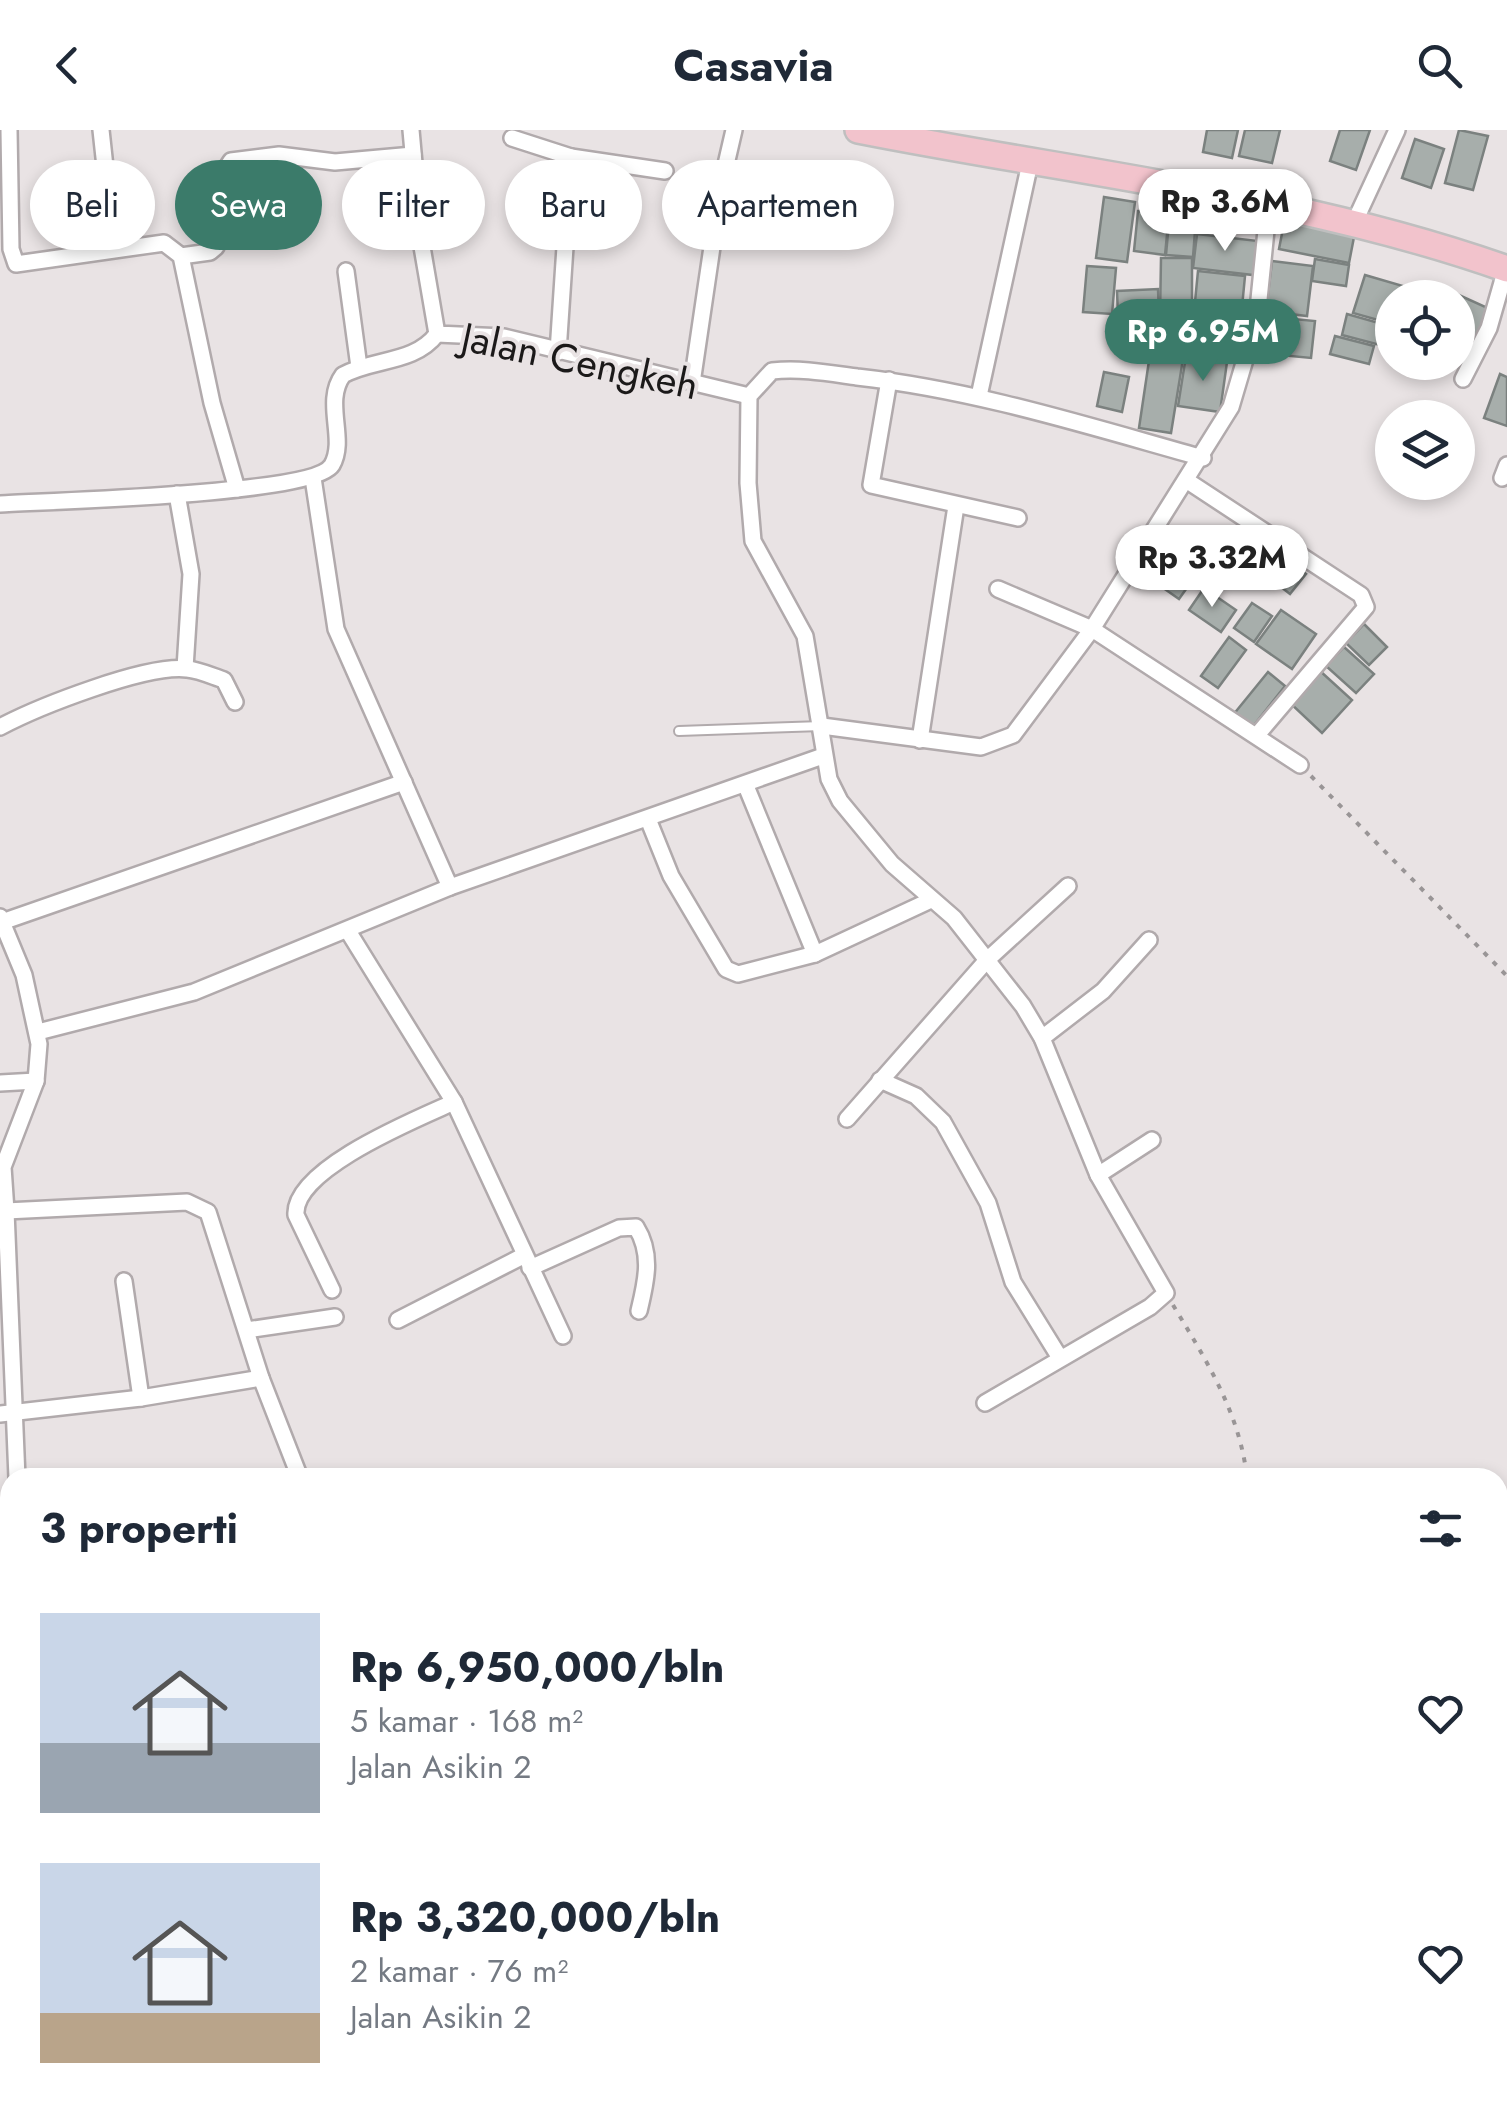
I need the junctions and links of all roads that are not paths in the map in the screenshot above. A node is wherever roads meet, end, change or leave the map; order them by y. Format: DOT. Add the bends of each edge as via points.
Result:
graph roads {
  1 [pos="9,130"];
  2 [pos="100,130"];
  3 [pos="411,130"];
  4 [pos="734,130"];
  5 [pos="858,130"];
  6 [pos="1397,130"];
  7 [pos="512,138"];
  8 [pos="946,138"];
  9 [pos="414,154"];
  10 [pos="571,156"];
  11 [pos="104,160"];
  12 [pos="1030,163"];
  13 [pos="662,171"];
  14 [pos="1269,201"];
  15 [pos="1356,221"];
  16 [pos="181,256"];
  17 [pos="6,262"];
  18 [pos="1507,268"];
  19 [pos="346,271"];
  20 [pos="436,334"];
  21 [pos="558,352"];
  22 [pos="1475,355"];
  23 [pos="359,366"];
  24 [pos="888,380"];
  25 [pos="692,383"];
  26 [pos="749,396"];
  27 [pos="979,396"];
  28 [pos="1203,458"];
  29 [pos="313,478"];
  30 [pos="1186,480"];
  31 [pos="237,489"];
  32 [pos="176,494"];
  33 [pos="0,504"];
  34 [pos="956,506"];
  35 [pos="1018,518"];
  36 [pos="998,589"];
  37 [pos="1092,629"];
  38 [pos="185,668"];
  39 [pos="235,702"];
  40 [pos="0,726"];
  41 [pos="822,726"];
  42 [pos="679,732"];
  43 [pos="1257,736"];
  44 [pos="920,740"];
  45 [pos="823,756"];
  46 [pos="1300,765"];
  47 [pos="404,782"];
  48 [pos="746,786"];
  49 [pos="648,819"];
  50 [pos="1068,886"];
  51 [pos="450,887"];
  52 [pos="931,900"];
  53 [pos="1,920"];
  54 [pos="348,931"];
  55 [pos="1149,940"];
  56 [pos="815,954"];
  57 [pos="987,960"];
  58 [pos="38,1032"];
  59 [pos="1042,1038"];
  60 [pos="880,1080"];
  61 [pos="36,1081"];
  62 [pos="0,1083"];
  63 [pos="454,1102"];
  64 [pos="847,1119"];
  65 [pos="1152,1140"];
  66 [pos="1098,1176"];
  67 [pos="6,1211"];
  68 [pos="526,1262"];
  69 [pos="124,1281"];
  70 [pos="332,1290"];
  71 [pos="638,1311"];
  72 [pos="335,1317"];
  73 [pos="398,1320"];
  74 [pos="247,1330"];
  75 [pos="564,1336"];
  76 [pos="1060,1358"];
  77 [pos="261,1378"];
  78 [pos="142,1398"];
  79 [pos="985,1403"];
  80 [pos="8,1414"];
  81 [pos="16,1468"];
  82 [pos="296,1468"];
  1 -- 17 [label="street"];
  2 -- 11 [label="street"];
  3 -- 9 [label="street, Jalan Cengkeh"];
  4 -- 25 [label="street"];
  5 -- 8 [label="highway"];
  6 -- 15 [label="street"];
  7 -- 10 [label="street"];
  8 -- 12 [label="highway"];
  9 -- 16 [label="street" via="231,161 214,187 216,247"];
  9 -- 20 [label="street, Jalan Cengkeh"];
  10 -- 13 [label="street"];
  10 -- 21 [label="street"];
  12 -- 14 [label="highway"];
  12 -- 27 [label="street"];
  14 -- 15 [label="highway"];
  14 -- 28 [label="street" via="1248,362"];
  15 -- 18 [label="highway"];
  16 -- 17 [label="street" via="164,243 27,265"];
  16 -- 31 [label="street"];
  18 -- 22 [label="street"];
  19 -- 23 [label="street"];
  20 -- 21 [label="street, Jalan Cengkeh" via="504,336"];
  20 -- 23 [label="street" via="419,352"];
  21 -- 25 [label="street, Jalan Cengkeh"];
  23 -- 29 [label="street" via="336,384 335,455"];
  24 -- 26 [label="street" via="797,368 772,371"];
  24 -- 27 [label="street"];
  24 -- 34 [label="street" via="871,485"];
  25 -- 26 [label="street, Jalan Cengkeh"];
  26 -- 41 [label="street" via="754,541 805,636"];
  27 -- 28 [label="street"];
  28 -- 30 [label="street"];
  29 -- 31 [label="street"];
  29 -- 47 [label="street" via="336,629"];
  30 -- 37 [label="street"];
  30 -- 43 [label="street" via="1361,595 1366,607"];
  31 -- 32 [label="street"];
  32 -- 33 [label="street"];
  32 -- 38 [label="street" via="191,574"];
  34 -- 35 [label="street"];
  34 -- 44 [label="street"];
  36 -- 37 [label="street"];
  37 -- 43 [label="street"];
  37 -- 44 [label="street" via="1013,734 981,747"];
  38 -- 39 [label="street" via="224,680"];
  38 -- 40 [label="street" via="108,686"];
  41 -- 42 [label="lane"];
  41 -- 44 [label="street"];
  41 -- 45 [label="street"];
  43 -- 46 [label="street"];
  45 -- 48 [label="street"];
  45 -- 52 [label="street" via="840,801"];
  47 -- 51 [label="street"];
  47 -- 53 [label="street"];
  48 -- 49 [label="street"];
  48 -- 56 [label="street"];
  49 -- 51 [label="street"];
  49 -- 56 [label="street" via="671,876 726,969 752,974"];
  50 -- 57 [label="street"];
  51 -- 54 [label="street"];
  52 -- 56 [label="street"];
  52 -- 57 [label="street"];
  53 -- 58 [label="street"];
  54 -- 58 [label="street" via="194,992"];
  54 -- 63 [label="street"];
  55 -- 59 [label="street" via="1103,991"];
  57 -- 59 [label="street"];
  57 -- 60 [label="street"];
  58 -- 61 [label="street"];
  59 -- 66 [label="street"];
  60 -- 64 [label="street"];
  60 -- 76 [label="street" via="916,1096 943,1122 988,1203 1013,1282"];
  61 -- 62 [label="street"];
  61 -- 67 [label="street" via="3,1167"];
  63 -- 68 [label="street"];
  63 -- 70 [label="street" via="367,1140 297,1201 296,1215"];
  65 -- 66 [label="street"];
  66 -- 76 [label="street" via="1166,1292"];
  67 -- 74 [label="street" via="200,1205 208,1212"];
  67 -- 80 [label="street"];
  68 -- 71 [label="street" via="636,1227 648,1275"];
  68 -- 73 [label="street"];
  68 -- 75 [label="street"];
  69 -- 78 [label="street"];
  72 -- 74 [label="street"];
  74 -- 77 [label="street"];
  76 -- 79 [label="street"];
  77 -- 78 [label="street"];
  77 -- 82 [label="street"];
  78 -- 80 [label="street"];
  80 -- 81 [label="street"];
}
